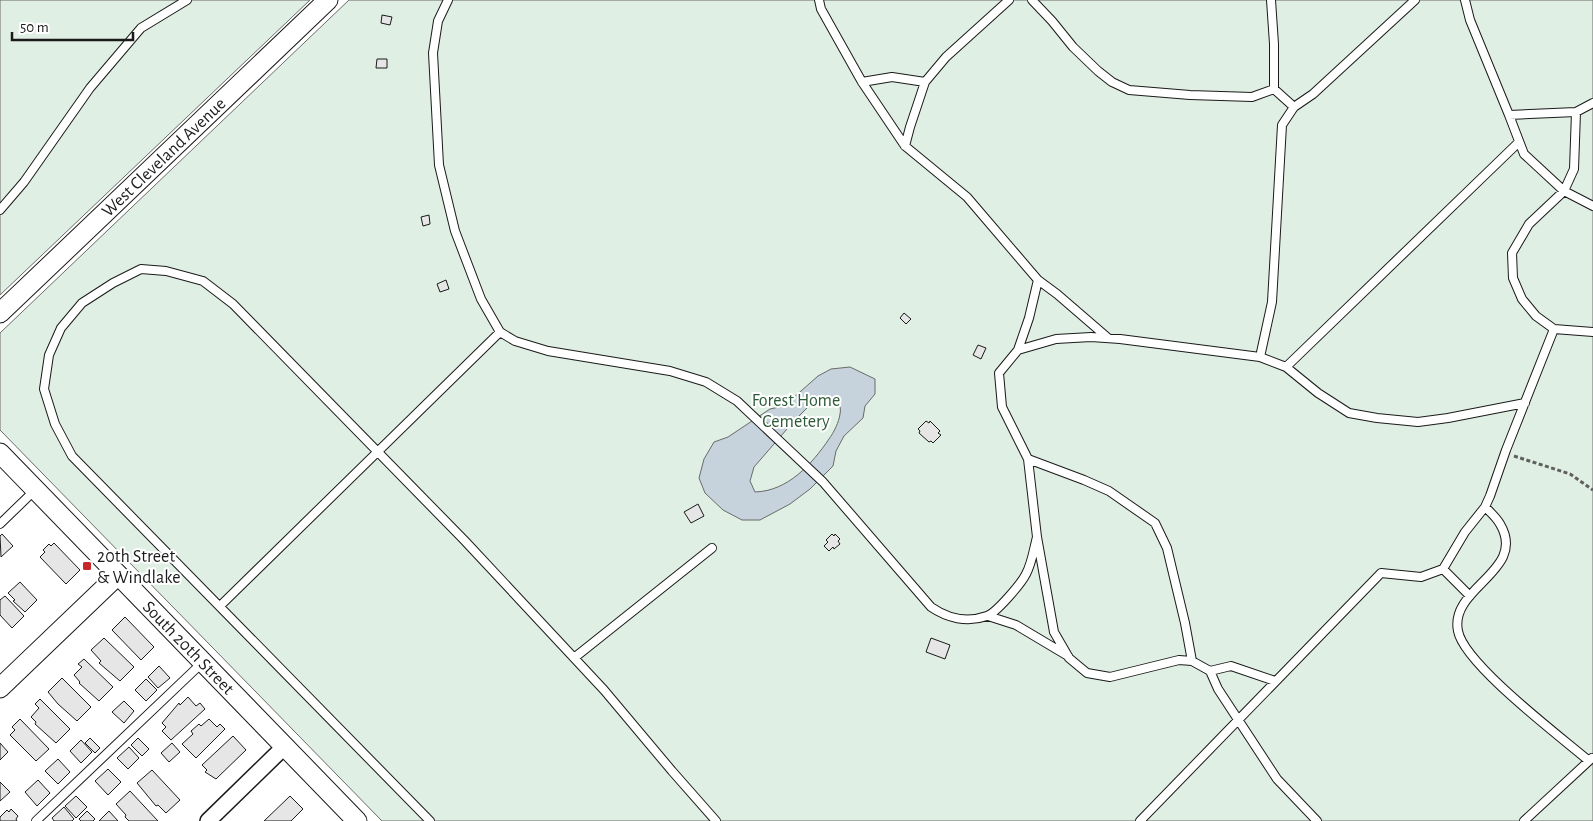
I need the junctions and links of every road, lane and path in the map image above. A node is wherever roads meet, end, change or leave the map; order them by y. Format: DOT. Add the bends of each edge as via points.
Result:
graph roads {
  1 [pos="187,0"];
  2 [pos="328,0"];
  3 [pos="448,0"];
  4 [pos="819,0"];
  5 [pos="1009,0"];
  6 [pos="1032,0"];
  7 [pos="1271,0"];
  8 [pos="1414,0"];
  9 [pos="1466,0"];
  10 [pos="862,82"];
  11 [pos="925,82"];
  12 [pos="1274,89"];
  13 [pos="1593,103"];
  14 [pos="1294,107"];
  15 [pos="1576,112"];
  16 [pos="1509,115"];
  17 [pos="1519,142"];
  18 [pos="905,146"];
  19 [pos="1564,191"];
  20 [pos="1593,206"];
  21 [pos="0,210"];
  22 [pos="1038,280"];
  23 [pos="0,312"];
  24 [pos="1554,329"];
  25 [pos="500,332"];
  26 [pos="1593,332"];
  27 [pos="1108,338"];
  28 [pos="1018,350"];
  29 [pos="1260,357"];
  30 [pos="1286,367"];
  31 [pos="1525,404"];
  32 [pos="379,452"];
  33 [pos="0,453"];
  34 [pos="1505,453"];
  35 [pos="1028,459"];
  36 [pos="36,490"];
  37 [pos="1593,490"];
  38 [pos="1485,507"];
  39 [pos="0,524"];
  40 [pos="1037,537"];
  41 [pos="712,548"];
  42 [pos="1443,569"];
  43 [pos="118,575"];
  44 [pos="1470,596"];
  45 [pos="220,606"];
  46 [pos="988,616"];
  47 [pos="574,658"];
  48 [pos="1069,658"];
  49 [pos="1192,661"];
  50 [pos="203,662"];
  51 [pos="1210,672"];
  52 [pos="1275,681"];
  53 [pos="0,688"];
  54 [pos="1238,719"];
  55 [pos="285,746"];
  56 [pos="1591,759"];
  57 [pos="36,821"];
  58 [pos="208,821"];
  59 [pos="358,821"];
  60 [pos="430,821"];
  61 [pos="716,821"];
  62 [pos="1140,821"];
  63 [pos="1317,821"];
  64 [pos="1524,821"];
  1 -- 21 [label="lane" via="141,28 90,88 24,182"];
  2 -- 23 [label="street, West Cleveland Avenue"];
  3 -- 25 [label="lane" via="438,21 433,53 439,165 455,231 481,299"];
  4 -- 10 [label="lane"];
  5 -- 11 [label="lane" via="946,57"];
  6 -- 12 [label="lane" via="1098,71 1129,90 1252,96"];
  7 -- 12 [label="lane"];
  8 -- 14 [label="lane" via="1313,94"];
  9 -- 16 [label="lane" via="1470,20"];
  10 -- 11 [label="lane" via="892,77"];
  10 -- 18 [label="lane"];
  11 -- 18 [label="lane"];
  12 -- 14 [label="lane"];
  13 -- 15 [label="lane"];
  14 -- 29 [label="lane" via="1282,125 1272,302"];
  15 -- 16 [label="lane"];
  15 -- 19 [label="lane" via="1574,169"];
  16 -- 17 [label="lane"];
  17 -- 19 [label="lane" via="1524,154"];
  17 -- 30 [label="lane"];
  18 -- 22 [label="lane" via="967,197"];
  19 -- 20 [label="lane"];
  19 -- 24 [label="lane" via="1529,224 1512,253 1513,278 1522,299 1536,316"];
  22 -- 27 [label="lane"];
  22 -- 28 [label="lane"];
  24 -- 26 [label="lane"];
  24 -- 31 [label="lane"];
  25 -- 32 [label="lane"];
  25 -- 46 [label="lane" via="515,341 548,351 670,371 706,382 738,401 823,482 931,607 954,618"];
  27 -- 28 [label="lane" via="1056,339"];
  27 -- 29 [label="lane"];
  28 -- 35 [label="lane" via="999,374 1001,399 1002,408"];
  29 -- 30 [label="lane"];
  30 -- 31 [label="lane" via="1349,413 1378,418 1418,422"];
  31 -- 34 [label="lane"];
  32 -- 45 [label="lane"];
  32 -- 45 [label="lane" via="233,304 203,281 166,271 141,269 82,303 61,328 49,355 44,389 55,424 72,456 89,475"];
  32 -- 47 [label="lane"];
  33 -- 36 [label="street, South 20th Street"];
  34 -- 37 [label="path" via="1570,474"];
  34 -- 38 [label="lane"];
  35 -- 40 [label="lane"];
  35 -- 49 [label="lane" via="1108,491 1154,523 1167,548 1186,622"];
  36 -- 39 [label="lane"];
  36 -- 43 [label="street, South 20th Street"];
  38 -- 42 [label="lane" via="1465,532"];
  38 -- 44 [label="lane" via="1500,524 1506,540 1505,552 1492,574"];
  40 -- 46 [label="lane" via="1026,574 1011,595"];
  40 -- 48 [label="lane" via="1054,632"];
  41 -- 47 [label="lane"];
  42 -- 44 [label="lane"];
  42 -- 52 [label="lane" via="1421,577 1381,573"];
  43 -- 50 [label="street, South 20th Street"];
  43 -- 53 [label="street"];
  44 -- 56 [label="lane" via="1457,619 1464,646 1524,707"];
  45 -- 60 [label="lane"];
  46 -- 48 [label="lane" via="1016,624"];
  47 -- 61 [label="lane"];
  48 -- 49 [label="lane" via="1087,673 1110,677 1179,660"];
  49 -- 51 [label="lane"];
  50 -- 55 [label="street, South 20th Street"];
  50 -- 57 [label="lane"];
  51 -- 52 [label="lane" via="1232,666"];
  51 -- 54 [label="lane"];
  52 -- 54 [label="lane"];
  54 -- 62 [label="lane"];
  54 -- 63 [label="lane" via="1277,779"];
  55 -- 58 [label="street"];
  55 -- 59 [label="street, South 20th Street"];
  56 -- 64 [label="lane"];
}
